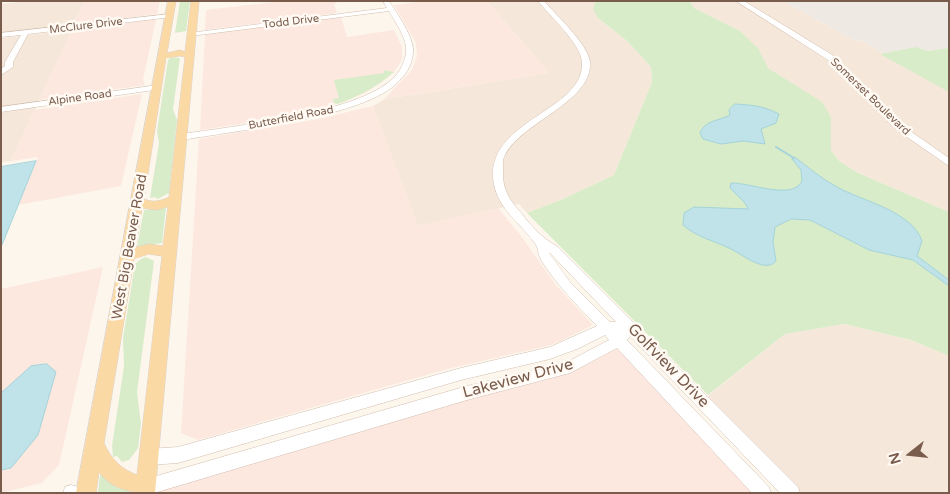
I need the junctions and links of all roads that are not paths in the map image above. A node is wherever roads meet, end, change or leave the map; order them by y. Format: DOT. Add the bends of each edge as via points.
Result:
graph roads {
  1 [pos="172,1"];
  2 [pos="194,1"];
  3 [pos="541,1"];
  4 [pos="739,1"];
  5 [pos="388,5"];
  6 [pos="170,16"];
  7 [pos="25,33"];
  8 [pos="192,34"];
  9 [pos="174,35"];
  10 [pos="1,36"];
  11 [pos="163,56"];
  12 [pos="190,56"];
  13 [pos="9,62"];
  14 [pos="1,67"];
  15 [pos="1,73"];
  16 [pos="158,87"];
  17 [pos="1,110"];
  18 [pos="182,137"];
  19 [pos="949,163"];
  20 [pos="175,199"];
  21 [pos="138,202"];
  22 [pos="542,244"];
  23 [pos="170,254"];
  24 [pos="128,256"];
  25 [pos="629,326"];
  26 [pos="606,328"];
  27 [pos="620,341"];
  28 [pos="95,444"];
  29 [pos="149,457"];
  30 [pos="146,490"];
  31 [pos="86,493"];
  32 [pos="763,493"];
  33 [pos="792,493"];
  1 -- 6 [label="main road, West Big Beaver Road"];
  2 -- 8 [label="main road"];
  3 -- 22 [label="street, Golfview Drive" via="580,48 586,72 571,93 514,137 500,155 496,178 510,208"];
  4 -- 19 [label="street, Somerset Boulevard" via="831,58 897,126"];
  5 -- 8 [label="street, Todd Drive"];
  5 -- 18 [label="street, Butterfield Road" via="408,43 410,56 401,74 376,93 324,113"];
  6 -- 7 [label="street, McClure Drive"];
  6 -- 9 [label="main road, West Big Beaver Road"];
  7 -- 10 [label="street, McClure Drive"];
  7 -- 13 [label="street"];
  8 -- 9 [label="main road"];
  8 -- 12 [label="main road"];
  9 -- 11 [label="main road, West Big Beaver Road"];
  11 -- 12 [label="main road" via="180,53"];
  11 -- 16 [label="main road, West Big Beaver Road"];
  12 -- 18 [label="main road"];
  13 -- 14 [label="street"];
  13 -- 15 [label="street" via="10,67"];
  16 -- 17 [label="street, Alpine Road"];
  16 -- 21 [label="main road, West Big Beaver Road"];
  18 -- 20 [label="main road"];
  20 -- 21 [label="main road" via="157,206"];
  20 -- 23 [label="main road"];
  21 -- 24 [label="main road, West Big Beaver Road"];
  22 -- 25 [label="street, Golfview Drive" via="554,250"];
  22 -- 26 [label="street, Golfview Drive" via="545,257 560,278"];
  23 -- 24 [label="main road" via="162,249 146,249"];
  23 -- 29 [label="main road"];
  24 -- 28 [label="main road, West Big Beaver Road"];
  25 -- 26 [label="street, Lakeview Drive"];
  25 -- 27 [label="street, Lakeview Drive"];
  25 -- 33 [label="street, Golfview Drive"];
  26 -- 27 [label="street, Golfview Drive"];
  26 -- 29 [label="street, Lakeview Drive" via="550,353 461,374 178,455"];
  27 -- 30 [label="street, Lakeview Drive" via="560,370 483,389"];
  27 -- 32 [label="street, Golfview Drive"];
  28 -- 30 [label="main road" via="104,465"];
  28 -- 31 [label="main road, West Big Beaver Road"];
  29 -- 30 [label="main road"];
}
